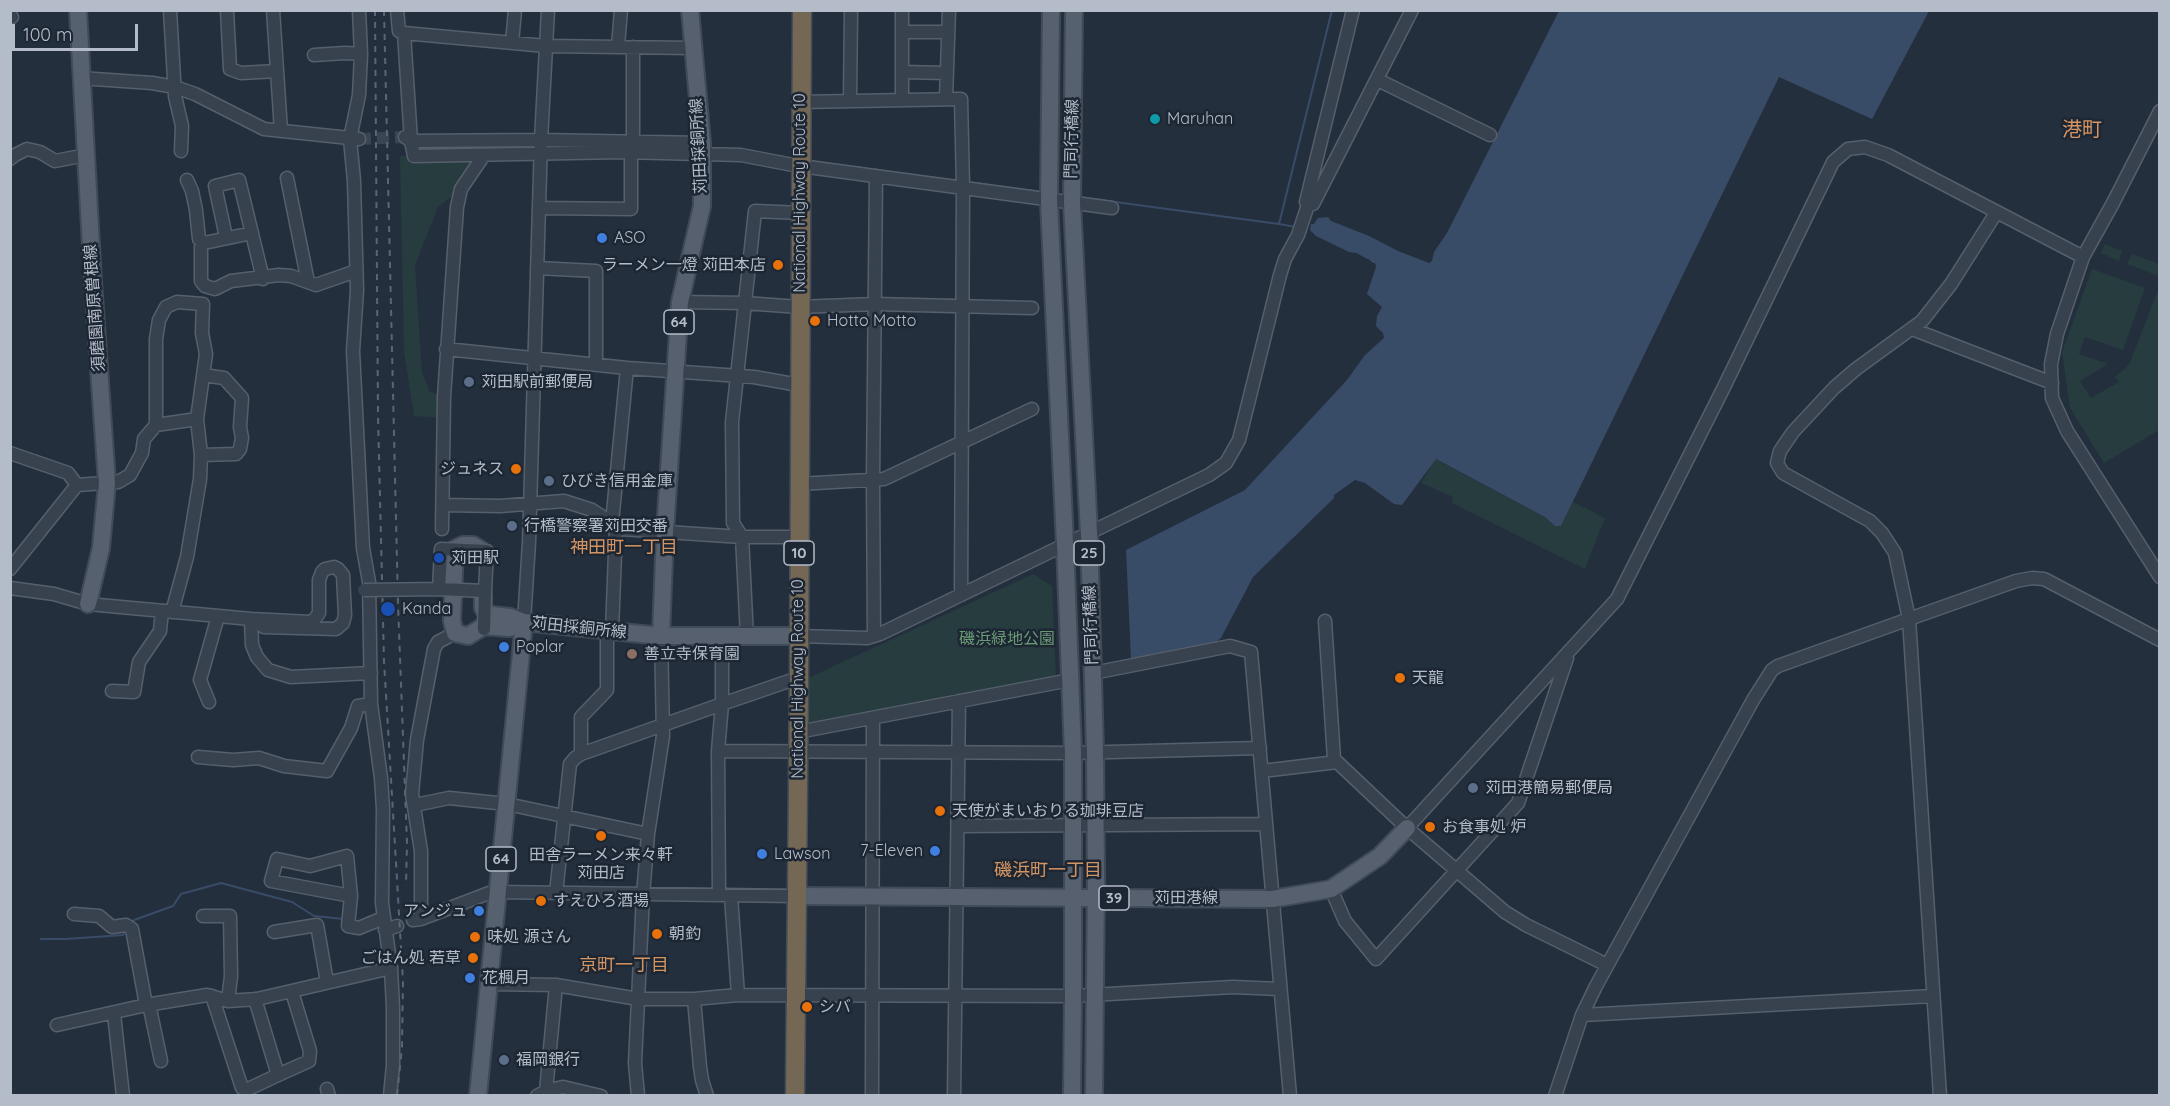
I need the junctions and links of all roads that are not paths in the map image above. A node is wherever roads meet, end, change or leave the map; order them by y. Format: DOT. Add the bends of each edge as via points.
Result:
graph roads {
  1 [pos="78,10"];
  2 [pos="170,10"];
  3 [pos="227,10"];
  4 [pos="273,10"];
  5 [pos="359,10"];
  6 [pos="397,10"];
  7 [pos="515,10"];
  8 [pos="548,10"];
  9 [pos="621,10"];
  10 [pos="690,10"];
  11 [pos="794,10"];
  12 [pos="802,10"];
  13 [pos="851,10"];
  14 [pos="902,10"];
  15 [pos="949,10"];
  16 [pos="1051,10"];
  17 [pos="1074,10"];
  18 [pos="1353,10"];
  19 [pos="1413,10"];
  20 [pos="902,32"];
  21 [pos="948,32"];
  22 [pos="404,33"];
  23 [pos="512,43"];
  24 [pos="546,46"];
  25 [pos="618,46"];
  26 [pos="633,47"];
  27 [pos="692,48"];
  28 [pos="361,54"];
  29 [pos="314,55"];
  30 [pos="277,71"];
  31 [pos="902,72"];
  32 [pos="947,73"];
  33 [pos="80,78"];
  34 [pos="1378,80"];
  35 [pos="175,87"];
  36 [pos="946,99"];
  37 [pos="902,100"];
  38 [pos="850,101"];
  39 [pos="800,102"];
  40 [pos="2160,111"];
  41 [pos="281,131"];
  42 [pos="1490,135"];
  43 [pos="355,139"];
  44 [pos="407,139"];
  45 [pos="541,140"];
  46 [pos="632,147"];
  47 [pos="702,149"];
  48 [pos="181,151"];
  49 [pos="484,154"];
  50 [pos="541,154"];
  51 [pos="86,155"];
  52 [pos="10,159"];
  53 [pos="797,166"];
  54 [pos="876,176"];
  55 [pos="287,178"];
  56 [pos="187,180"];
  57 [pos="963,187"];
  58 [pos="1049,201"];
  59 [pos="1072,203"];
  60 [pos="1308,205"];
  61 [pos="539,208"];
  62 [pos="1112,208"];
  63 [pos="797,212"];
  64 [pos="1996,213"];
  65 [pos="252,233"];
  66 [pos="226,237"];
  67 [pos="204,243"];
  68 [pos="2083,257"];
  69 [pos="537,268"];
  70 [pos="356,271"];
  71 [pos="263,279"];
  72 [pos="308,282"];
  73 [pos="680,302"];
  74 [pos="745,303"];
  75 [pos="876,304"];
  76 [pos="961,306"];
  77 [pos="796,307"];
  78 [pos="1032,308"];
  79 [pos="1912,329"];
  80 [pos="446,349"];
  81 [pos="534,357"];
  82 [pos="596,365"];
  83 [pos="627,368"];
  84 [pos="675,371"];
  85 [pos="203,375"];
  86 [pos="736,376"];
  87 [pos="2052,383"];
  88 [pos="795,384"];
  89 [pos="1032,409"];
  90 [pos="197,419"];
  91 [pos="156,425"];
  92 [pos="961,444"];
  93 [pos="10,453"];
  94 [pos="201,455"];
  95 [pos="873,480"];
  96 [pos="107,483"];
  97 [pos="799,484"];
  98 [pos="77,485"];
  99 [pos="530,503"];
  100 [pos="443,505"];
  101 [pos="614,525"];
  102 [pos="442,529"];
  103 [pos="665,532"];
  104 [pos="1089,533"];
  105 [pos="742,537"];
  106 [pos="795,537"];
  107 [pos="1065,544"];
  108 [pos="10,569"];
  109 [pos="2160,577"];
  110 [pos="10,588"];
  111 [pos="439,589"];
  112 [pos="364,590"];
  113 [pos="485,591"];
  114 [pos="961,595"];
  115 [pos="88,604"];
  116 [pos="167,611"];
  117 [pos="218,616"];
  118 [pos="252,619"];
  119 [pos="1909,619"];
  120 [pos="1325,621"];
  121 [pos="524,622"];
  122 [pos="484,629"];
  123 [pos="610,631"];
  124 [pos="454,633"];
  125 [pos="661,636"];
  126 [pos="874,636"];
  127 [pos="722,637"];
  128 [pos="747,637"];
  129 [pos="794,637"];
  130 [pos="2160,640"];
  131 [pos="1569,651"];
  132 [pos="371,673"];
  133 [pos="1093,673"];
  134 [pos="1070,680"];
  135 [pos="794,681"];
  136 [pos="112,691"];
  137 [pos="959,701"];
  138 [pos="209,702"];
  139 [pos="371,704"];
  140 [pos="722,704"];
  141 [pos="873,718"];
  142 [pos="662,726"];
  143 [pos="798,732"];
  144 [pos="1260,748"];
  145 [pos="718,751"];
  146 [pos="793,751"];
  147 [pos="874,751"];
  148 [pos="959,752"];
  149 [pos="1095,752"];
  150 [pos="1072,753"];
  151 [pos="581,754"];
  152 [pos="198,757"];
  153 [pos="1336,762"];
  154 [pos="1262,771"];
  155 [pos="507,804"];
  156 [pos="415,805"];
  157 [pos="565,818"];
  158 [pos="1266,824"];
  159 [pos="958,826"];
  160 [pos="1096,826"];
  161 [pos="1073,827"];
  162 [pos="1407,828"];
  163 [pos="648,834"];
  164 [pos="1456,871"];
  165 [pos="1331,889"];
  166 [pos="497,892"];
  167 [pos="556,894"];
  168 [pos="643,894"];
  169 [pos="874,895"];
  170 [pos="351,896"];
  171 [pos="725,896"];
  172 [pos="792,896"];
  173 [pos="957,897"];
  174 [pos="1073,897"];
  175 [pos="1096,898"];
  176 [pos="1272,899"];
  177 [pos="74,914"];
  178 [pos="203,916"];
  179 [pos="384,924"];
  180 [pos="397,926"];
  181 [pos="274,932"];
  182 [pos="1607,965"];
  183 [pos="391,968"];
  184 [pos="327,982"];
  185 [pos="489,984"];
  186 [pos="556,986"];
  187 [pos="1280,989"];
  188 [pos="292,992"];
  189 [pos="738,995"];
  190 [pos="792,995"];
  191 [pos="872,995"];
  192 [pos="1095,995"];
  193 [pos="212,996"];
  194 [pos="957,996"];
  195 [pos="1073,996"];
  196 [pos="1933,996"];
  197 [pos="255,999"];
  198 [pos="638,999"];
  199 [pos="694,999"];
  200 [pos="228,1001"];
  201 [pos="147,1005"];
  202 [pos="114,1014"];
  203 [pos="1582,1015"];
  204 [pos="57,1025"];
  205 [pos="161,1061"];
  206 [pos="278,1075"];
  207 [pos="541,1093"];
  208 [pos="123,1095"];
  209 [pos="390,1095"];
  210 [pos="478,1095"];
  211 [pos="601,1095"];
  212 [pos="638,1095"];
  213 [pos="707,1095"];
  214 [pos="787,1095"];
  215 [pos="795,1095"];
  216 [pos="872,1095"];
  217 [pos="954,1095"];
  218 [pos="1072,1095"];
  219 [pos="1094,1095"];
  220 [pos="1290,1095"];
  221 [pos="1555,1095"];
  222 [pos="1940,1095"];
  1 -- 33 [label="main road, 須磨園南原曽根線"];
  2 -- 35 [label="street"];
  3 -- 30 [label="street" via="230,69 241,73"];
  4 -- 30 [label="street"];
  5 -- 28 [label="street"];
  6 -- 22 [label="street" via="399,31"];
  7 -- 23 [label="street"];
  8 -- 24 [label="street"];
  9 -- 25 [label="street"];
  10 -- 27 [label="main road, 苅田採銅所線 / 64"];
  11 -- 53 [label="highway, National Highway Route 10 / 10"];
  12 -- 39 [label="highway, National Highway Route 10 / 10"];
  13 -- 38 [label="street"];
  14 -- 20 [label="street"];
  15 -- 21 [label="street"];
  16 -- 58 [label="main road, 門司行橋線 / 25"];
  17 -- 59 [label="main road, 門司行橋線 / 25"];
  18 -- 60 [label="street"];
  19 -- 34 [label="street"];
  20 -- 21 [label="street"];
  20 -- 31 [label="street"];
  21 -- 32 [label="street"];
  22 -- 23 [label="street"];
  22 -- 44 [label="street"];
  23 -- 24 [label="street"];
  24 -- 25 [label="street"];
  24 -- 45 [label="street"];
  25 -- 26 [label="street"];
  26 -- 27 [label="street"];
  26 -- 46 [label="street"];
  27 -- 47 [label="main road, 苅田採銅所線 / 64"];
  28 -- 29 [label="street"];
  28 -- 43 [label="street"];
  30 -- 41 [label="street"];
  31 -- 32 [label="street"];
  31 -- 37 [label="street"];
  32 -- 36 [label="street"];
  33 -- 35 [label="street"];
  33 -- 51 [label="main road, 須磨園南原曽根線"];
  34 -- 42 [label="street"];
  34 -- 60 [label="street" via="1313,204"];
  35 -- 41 [label="street" via="264,129"];
  35 -- 48 [label="street" via="182,126"];
  36 -- 37 [label="street"];
  36 -- 57 [label="street" via="961,99"];
  37 -- 38 [label="street"];
  38 -- 39 [label="street"];
  39 -- 53 [label="highway, National Highway Route 10 / 10"];
  40 -- 68 [label="street"];
  41 -- 43 [label="street"];
  43 -- 70 [label="street"];
  44 -- 45 [label="street"];
  44 -- 49 [label="street" via="414,156"];
  45 -- 46 [label="street"];
  45 -- 50 [label="street"];
  46 -- 47 [label="street"];
  46 -- 50 [label="street"];
  46 -- 61 [label="street" via="631,209"];
  47 -- 53 [label="street"];
  47 -- 73 [label="main road, 苅田採銅所線 / 64" via="702,206"];
  49 -- 50 [label="street"];
  49 -- 80 [label="street" via="461,189 457,207"];
  50 -- 61 [label="street"];
  51 -- 52 [label="street" via="54,161 27,149"];
  51 -- 96 [label="main road, 須磨園南原曽根線"];
  53 -- 54 [label="street"];
  53 -- 63 [label="highway, National Highway Route 10 / 10"];
  54 -- 57 [label="street"];
  54 -- 75 [label="street"];
  55 -- 72 [label="street"];
  56 -- 67 [label="street" via="199,239"];
  57 -- 58 [label="street"];
  57 -- 76 [label="street"];
  58 -- 59 [label="street"];
  58 -- 107 [label="main road, 門司行橋線 / 25"];
  59 -- 62 [label="street"];
  59 -- 104 [label="main road, 門司行橋線 / 25"];
  60 -- 104 [label="street" via="1285,259 1239,440 1226,463"];
  61 -- 69 [label="street"];
  63 -- 74 [label="street" via="755,211"];
  63 -- 77 [label="highway, National Highway Route 10 / 10"];
  64 -- 68 [label="street"];
  64 -- 79 [label="street" via="1951,284"];
  64 -- 131 [label="street" via="1888,155 1865,147 1848,149 1833,162 1617,599"];
  65 -- 66 [label="street"];
  65 -- 66 [label="street" via="239,180 215,186"];
  65 -- 71 [label="street"];
  66 -- 67 [label="street"];
  67 -- 71 [label="street" via="201,281 205,286 215,290 231,281"];
  68 -- 87 [label="street" via="2057,333"];
  69 -- 81 [label="street"];
  69 -- 82 [label="street" via="596,271"];
  70 -- 72 [label="street" via="316,285"];
  70 -- 132 [label="street" via="354,401 363,548 369,582"];
  71 -- 72 [label="street" via="279,275"];
  73 -- 74 [label="street"];
  73 -- 84 [label="main road, 苅田採銅所線 / 64"];
  74 -- 77 [label="street"];
  74 -- 86 [label="street"];
  75 -- 76 [label="street"];
  75 -- 77 [label="street"];
  75 -- 95 [label="street"];
  76 -- 78 [label="street"];
  76 -- 92 [label="street"];
  77 -- 88 [label="highway, National Highway Route 10 / 10"];
  79 -- 87 [label="street"];
  79 -- 119 [label="street" via="1834,388 1793,432 1777,463 1783,473 1856,512 1882,533 1895,553"];
  80 -- 81 [label="street"];
  80 -- 100 [label="street"];
  81 -- 82 [label="street"];
  81 -- 99 [label="street"];
  82 -- 83 [label="street"];
  83 -- 84 [label="street"];
  83 -- 101 [label="street"];
  84 -- 86 [label="street"];
  84 -- 103 [label="main road, 苅田採銅所線 / 64"];
  85 -- 90 [label="street"];
  85 -- 91 [label="street" via="203,304 177,302 166,307 159,320"];
  85 -- 94 [label="street" via="224,378 242,398 242,438 236,454"];
  86 -- 88 [label="street"];
  86 -- 105 [label="street" via="732,422 734,523"];
  87 -- 109 [label="street" via="2052,398 2067,431"];
  88 -- 97 [label="highway, National Highway Route 10 / 10"];
  88 -- 106 [label="highway, National Highway Route 10 / 10"];
  89 -- 92 [label="street"];
  90 -- 91 [label="street"];
  90 -- 94 [label="street"];
  91 -- 96 [label="street" via="144,439 142,453 130,475"];
  92 -- 95 [label="street" via="884,479"];
  92 -- 114 [label="street"];
  93 -- 98 [label="street" via="68,473"];
  94 -- 116 [label="street" via="193,529"];
  95 -- 97 [label="street"];
  95 -- 126 [label="street"];
  96 -- 98 [label="street"];
  96 -- 115 [label="main road, 須磨園南原曽根線" via="101,548"];
  97 -- 106 [label="highway, National Highway Route 10 / 10"];
  98 -- 108 [label="street"];
  99 -- 100 [label="street"];
  99 -- 101 [label="street" via="573,502"];
  99 -- 121 [label="street"];
  100 -- 102 [label="street"];
  101 -- 103 [label="street"];
  101 -- 123 [label="street"];
  103 -- 105 [label="street"];
  103 -- 125 [label="main road, 苅田採銅所線 / 64"];
  104 -- 107 [label="street"];
  104 -- 133 [label="main road, 門司行橋線 / 25"];
  105 -- 106 [label="street"];
  105 -- 128 [label="street"];
  106 -- 129 [label="highway, National Highway Route 10 / 10"];
  107 -- 114 [label="street"];
  107 -- 134 [label="main road, 門司行橋線 / 25"];
  110 -- 115 [label="street"];
  111 -- 112 [label="street, bridge"];
  111 -- 113 [label="street, bridge"];
  111 -- 113 [label="street, bridge" via="441,549 487,551"];
  113 -- 122 [label="street, bridge"];
  114 -- 126 [label="street"];
  115 -- 116 [label="street"];
  116 -- 117 [label="street"];
  116 -- 136 [label="street" via="160,631 140,662 134,692"];
  117 -- 118 [label="street"];
  117 -- 138 [label="street" via="200,680"];
  118 -- 118 [label="street" via="310,622 320,613 322,572 334,567 343,575 345,615 336,629 264,627"];
  118 -- 132 [label="street" via="252,645 256,657 268,670 291,677"];
  119 -- 130 [label="street" via="2016,581 2044,579"];
  119 -- 182 [label="street" via="1772,670"];
  119 -- 196 [label="street"];
  120 -- 153 [label="street"];
  121 -- 123 [label="main road, 苅田採銅所線"];
  121 -- 124 [label="main road" via="509,628 484,626 468,636"];
  121 -- 124 [label="main road" via="486,612 483,552 463,544 454,553"];
  121 -- 155 [label="main road, 苅田採銅所線 / 64"];
  123 -- 125 [label="main road, 苅田採銅所線"];
  123 -- 151 [label="street" via="607,690 581,717"];
  124 -- 156 [label="street" via="438,642 434,650 417,740 412,794"];
  125 -- 127 [label="main road"];
  125 -- 142 [label="street"];
  126 -- 129 [label="street"];
  127 -- 128 [label="main road"];
  127 -- 140 [label="street"];
  128 -- 129 [label="main road"];
  129 -- 135 [label="highway, National Highway Route 10 / 10"];
  131 -- 162 [label="street"];
  131 -- 164 [label="street" via="1518,803"];
  132 -- 139 [label="street"];
  133 -- 144 [label="street" via="1230,646 1251,652"];
  133 -- 149 [label="main road, 門司行橋線 / 25"];
  134 -- 137 [label="street"];
  134 -- 150 [label="main road, 門司行橋線 / 25"];
  135 -- 140 [label="street"];
  135 -- 143 [label="highway, National Highway Route 10 / 10"];
  135 -- 146 [label="highway, National Highway Route 10 / 10"];
  137 -- 141 [label="street"];
  137 -- 148 [label="street"];
  139 -- 152 [label="street" via="358,706 351,728 327,771 284,766 259,758"];
  139 -- 179 [label="street" via="383,809"];
  140 -- 142 [label="street"];
  140 -- 145 [label="street"];
  141 -- 143 [label="street"];
  141 -- 147 [label="street"];
  142 -- 151 [label="street"];
  142 -- 163 [label="street"];
  143 -- 146 [label="highway, National Highway Route 10 / 10"];
  144 -- 149 [label="street"];
  144 -- 154 [label="street"];
  145 -- 146 [label="street"];
  145 -- 171 [label="street"];
  146 -- 147 [label="street"];
  146 -- 172 [label="highway, National Highway Route 10 / 10"];
  147 -- 148 [label="street"];
  147 -- 169 [label="street"];
  148 -- 150 [label="street"];
  148 -- 159 [label="street"];
  149 -- 150 [label="street"];
  149 -- 160 [label="main road, 門司行橋線 / 25"];
  150 -- 161 [label="main road, 門司行橋線 / 25"];
  151 -- 157 [label="street" via="570,764"];
  153 -- 154 [label="street"];
  153 -- 162 [label="street"];
  154 -- 158 [label="street"];
  155 -- 156 [label="street" via="449,798"];
  155 -- 157 [label="street"];
  155 -- 166 [label="main road, 苅田採銅所線 / 64"];
  156 -- 166 [label="street" via="422,851 417,920"];
  157 -- 163 [label="street"];
  157 -- 167 [label="street"];
  158 -- 160 [label="street"];
  158 -- 176 [label="street"];
  159 -- 161 [label="street"];
  159 -- 173 [label="street"];
  160 -- 161 [label="street"];
  160 -- 175 [label="main road, 門司行橋線 / 25"];
  161 -- 174 [label="main road, 門司行橋線 / 25"];
  162 -- 164 [label="street"];
  162 -- 165 [label="main road, 苅田港線 / 39" via="1380,856"];
  163 -- 168 [label="street"];
  164 -- 165 [label="street" via="1376,959 1345,921"];
  164 -- 182 [label="street" via="1515,918"];
  165 -- 176 [label="main road, 苅田港線 / 39"];
  166 -- 167 [label="street"];
  166 -- 185 [label="main road, 苅田採銅所線 / 64"];
  167 -- 168 [label="street"];
  168 -- 171 [label="street"];
  168 -- 198 [label="street"];
  169 -- 172 [label="main road, 苅田港線 / 39"];
  169 -- 173 [label="main road, 苅田港線 / 39"];
  169 -- 191 [label="street"];
  170 -- 170 [label="street" via="271,881 277,859 310,866 347,856"];
  170 -- 179 [label="street" via="348,926"];
  171 -- 172 [label="street"];
  171 -- 189 [label="street"];
  172 -- 190 [label="highway, National Highway Route 10 / 10"];
  173 -- 174 [label="main road, 苅田港線 / 39"];
  173 -- 194 [label="street"];
  174 -- 175 [label="main road, 苅田港線 / 39"];
  174 -- 195 [label="main road, 門司行橋線 / 25"];
  175 -- 176 [label="main road, 苅田港線 / 39"];
  175 -- 192 [label="main road, 門司行橋線 / 25"];
  176 -- 187 [label="street"];
  177 -- 201 [label="street" via="99,916 112,927 126,925 132,929"];
  178 -- 200 [label="street" via="230,916"];
  179 -- 180 [label="street"];
  179 -- 183 [label="street"];
  181 -- 184 [label="street" via="317,925"];
  182 -- 203 [label="street"];
  183 -- 184 [label="street"];
  183 -- 209 [label="street"];
  184 -- 188 [label="street"];
  185 -- 186 [label="street"];
  185 -- 210 [label="main road, 苅田採銅所線 / 64"];
  186 -- 198 [label="street"];
  186 -- 207 [label="street"];
  187 -- 192 [label="street" via="1233,987"];
  187 -- 220 [label="street"];
  188 -- 197 [label="street"];
  188 -- 206 [label="street" via="310,1051 309,1061"];
  189 -- 190 [label="street"];
  189 -- 199 [label="street"];
  190 -- 191 [label="street"];
  190 -- 214 [label="highway, National Highway Route 10 / 10"];
  190 -- 215 [label="highway, National Highway Route 10 / 10"];
  191 -- 194 [label="street"];
  191 -- 216 [label="street"];
  192 -- 195 [label="street"];
  192 -- 219 [label="main road, 門司行橋線 / 25"];
  193 -- 200 [label="street"];
  193 -- 201 [label="street"];
  193 -- 206 [label="street" via="242,1089"];
  194 -- 195 [label="street"];
  194 -- 217 [label="street"];
  195 -- 218 [label="main road, 門司行橋線 / 25"];
  196 -- 203 [label="street"];
  196 -- 222 [label="street"];
  197 -- 200 [label="street"];
  197 -- 206 [label="street"];
  198 -- 199 [label="street"];
  198 -- 212 [label="street"];
  199 -- 213 [label="street" via="699,1066"];
  201 -- 202 [label="street"];
  201 -- 205 [label="street"];
  202 -- 204 [label="street"];
  202 -- 208 [label="street"];
  203 -- 221 [label="street"];
  207 -- 211 [label="street" via="570,1088"];
}
